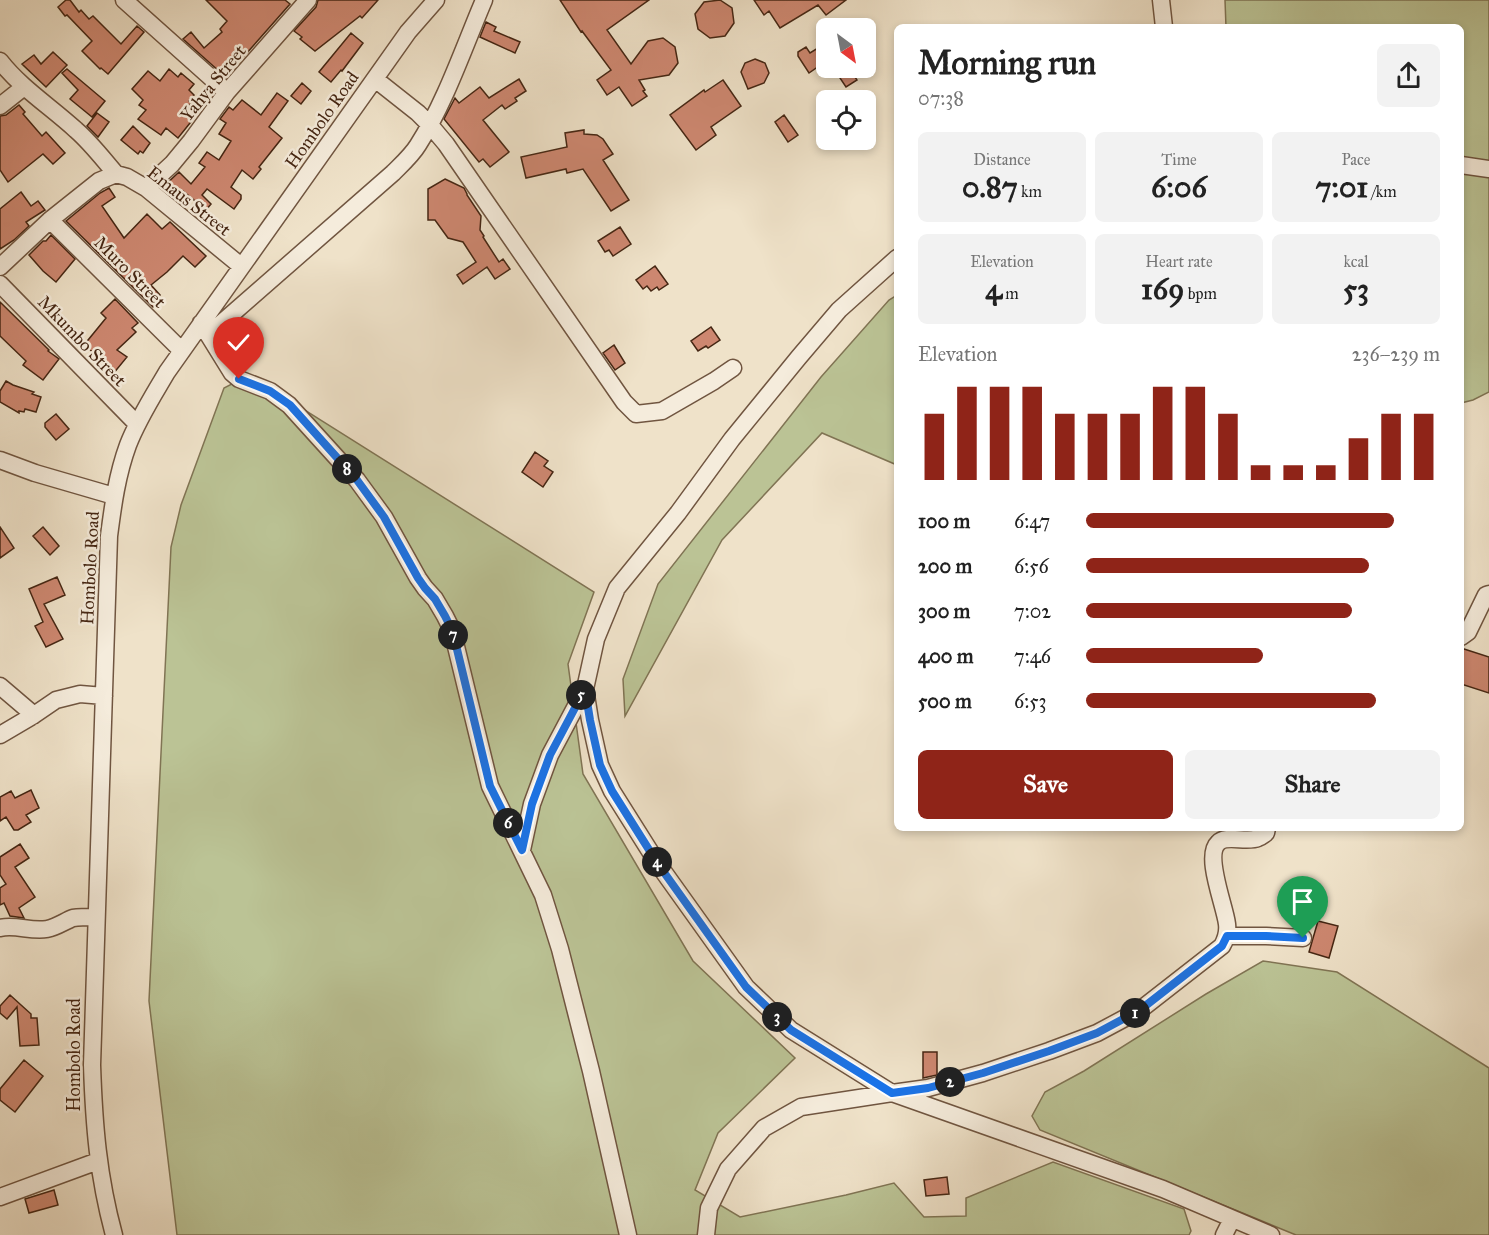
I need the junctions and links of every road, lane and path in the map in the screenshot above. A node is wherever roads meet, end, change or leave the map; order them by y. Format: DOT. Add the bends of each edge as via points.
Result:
graph roads {
  1 [pos="124,0"];
  2 [pos="307,0"];
  3 [pos="436,0"];
  4 [pos="484,0"];
  5 [pos="1161,0"];
  6 [pos="1164,24"];
  7 [pos="0,62"];
  8 [pos="375,79"];
  9 [pos="24,87"];
  10 [pos="227,92"];
  11 [pos="0,106"];
  12 [pos="430,125"];
  13 [pos="1464,165"];
  14 [pos="1489,169"];
  15 [pos="116,174"];
  16 [pos="146,188"];
  17 [pos="50,220"];
  18 [pos="894,261"];
  19 [pos="241,266"];
  20 [pos="0,267"];
  21 [pos="0,284"];
  22 [pos="205,329"];
  23 [pos="182,351"];
  24 [pos="733,368"];
  25 [pos="137,424"];
  26 [pos="1,462"];
  27 [pos="114,496"];
  28 [pos="1489,594"];
  29 [pos="1464,635"];
  30 [pos="0,686"];
  31 [pos="585,689"];
  32 [pos="104,696"];
  33 [pos="34,715"];
  34 [pos="0,735"];
  35 [pos="1266,831"];
  36 [pos="522,850"];
  37 [pos="96,917"];
  38 [pos="0,928"];
  39 [pos="1227,936"];
  40 [pos="1303,938"];
  41 [pos="892,1093"];
  42 [pos="98,1161"];
  43 [pos="0,1197"];
  44 [pos="1232,1218"];
  45 [pos="114,1235"];
  46 [pos="628,1235"];
  47 [pos="706,1235"];
  48 [pos="1224,1235"];
  49 [pos="1271,1235"];
  1 -- 10 [label="street"];
  2 -- 10 [label="street, Yahya Street"];
  3 -- 8 [label="street, Hombolo Road"];
  4 -- 12 [label="street"];
  5 -- 6 [label="street"];
  7 -- 9 [label="street"];
  8 -- 12 [label="street"];
  8 -- 19 [label="street, Hombolo Road"];
  9 -- 11 [label="street"];
  9 -- 15 [label="street" via="76,129"];
  10 -- 16 [label="street, Yahya Street" via="172,164"];
  12 -- 22 [label="street" via="417,147 393,173"];
  12 -- 24 [label="street" via="636,414 662,411"];
  13 -- 14 [label="street"];
  15 -- 16 [label="street, Emaus Street"];
  15 -- 17 [label="street" via="99,181"];
  16 -- 19 [label="street, Emaus Street"];
  17 -- 20 [label="street"];
  17 -- 23 [label="street, Muro Street"];
  18 -- 31 [label="street" via="839,310 799,357 617,588 596,639"];
  19 -- 22 [label="street, Hombolo Road"];
  21 -- 25 [label="street, Mkumbo Street"];
  22 -- 23 [label="street, Hombolo Road"];
  22 -- 36 [label="street" via="232,373 290,405 357,480 435,599 452,630 490,786"];
  23 -- 25 [label="street, Hombolo Road"];
  25 -- 27 [label="street, Hombolo Road"];
  26 -- 27 [label="street"];
  27 -- 32 [label="street, Hombolo Road"];
  28 -- 29 [label="street"];
  30 -- 33 [label="street"];
  31 -- 36 [label="street" via="550,755 532,804"];
  31 -- 41 [label="street" via="600,765 612,791 658,864 746,987 791,1030"];
  32 -- 33 [label="street" via="80,694 56,700"];
  32 -- 37 [label="street, Hombolo Road"];
  33 -- 34 [label="street"];
  35 -- 39 [label="street" via="1258,838 1224,839 1213,852"];
  36 -- 46 [label="street" via="543,895 560,949"];
  37 -- 38 [label="street" via="72,918 46,930"];
  37 -- 42 [label="street, Hombolo Road" via="92,1065"];
  39 -- 40 [label="street"];
  39 -- 41 [label="street" via="1222,946 1140,1010 1097,1033 983,1073"];
  41 -- 44 [label="street" via="1162,1189"];
  41 -- 47 [label="street" via="801,1107 764,1128 728,1169 709,1208"];
  42 -- 43 [label="street"];
  42 -- 45 [label="street, Hombolo Road"];
  44 -- 48 [label="street"];
  44 -- 49 [label="street"];
}
